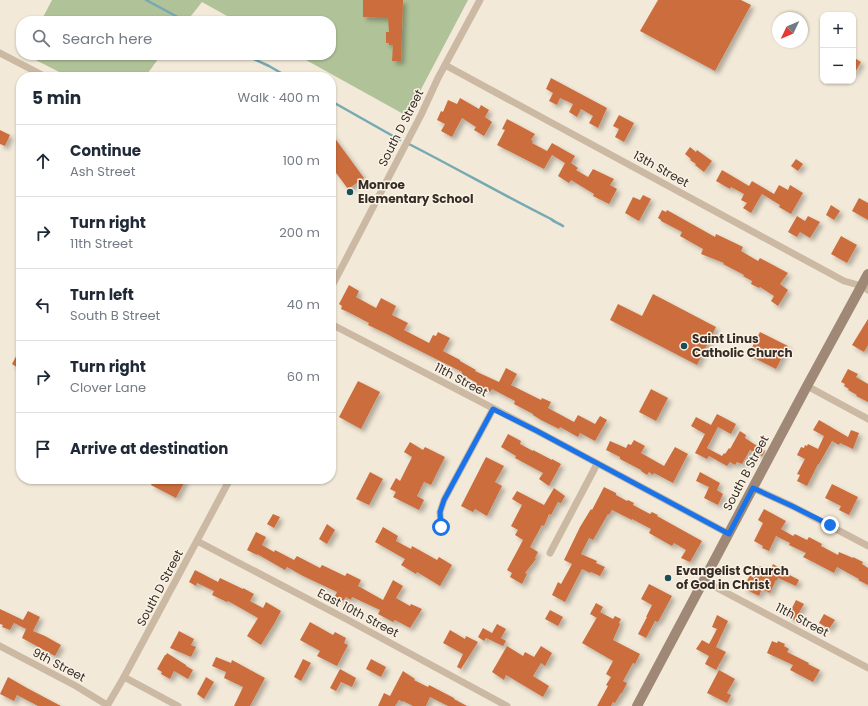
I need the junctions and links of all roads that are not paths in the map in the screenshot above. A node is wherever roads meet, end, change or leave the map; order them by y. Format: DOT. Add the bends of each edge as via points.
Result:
graph roads {
  1 [pos="480,0"];
  2 [pos="0,52"];
  3 [pos="445,65"];
  4 [pos="37,72"];
  5 [pos="868,274"];
  6 [pos="336,278"];
  7 [pos="865,288"];
  8 [pos="336,327"];
  9 [pos="807,386"];
  10 [pos="493,409"];
  11 [pos="868,419"];
  12 [pos="597,464"];
  13 [pos="227,484"];
  14 [pos="753,488"];
  15 [pos="441,527"];
  16 [pos="729,534"];
  17 [pos="197,541"];
  18 [pos="868,546"];
  19 [pos="550,553"];
  20 [pos="704,581"];
  21 [pos="0,646"];
  22 [pos="868,668"];
  23 [pos="124,677"];
  24 [pos="107,705"];
  25 [pos="178,706"];
  26 [pos="507,706"];
  27 [pos="637,706"];
  1 -- 3 [label="street, South D Street"];
  2 -- 4 [label="street"];
  3 -- 6 [label="street, South D Street"];
  3 -- 7 [label="street, 13th Street" via="844,281"];
  5 -- 7 [label="street, South B Street"];
  7 -- 9 [label="street, South B Street" via="854,298"];
  8 -- 10 [label="street, 11th Street"];
  9 -- 11 [label="street"];
  9 -- 14 [label="street, South B Street"];
  10 -- 12 [label="street, 11th Street"];
  10 -- 15 [label="street" via="444,500 440,512"];
  12 -- 16 [label="street, 11th Street"];
  12 -- 19 [label="street"];
  13 -- 17 [label="street, South D Street"];
  14 -- 16 [label="street, South B Street"];
  14 -- 18 [label="street"];
  16 -- 20 [label="street, South B Street"];
  17 -- 23 [label="street, South D Street"];
  17 -- 26 [label="street, East 10th Street"];
  20 -- 22 [label="street, 11th Street"];
  20 -- 27 [label="street, South B Street"];
  21 -- 24 [label="street, 9th Street"];
  23 -- 24 [label="street, South D Street"];
  23 -- 25 [label="street"];
}
